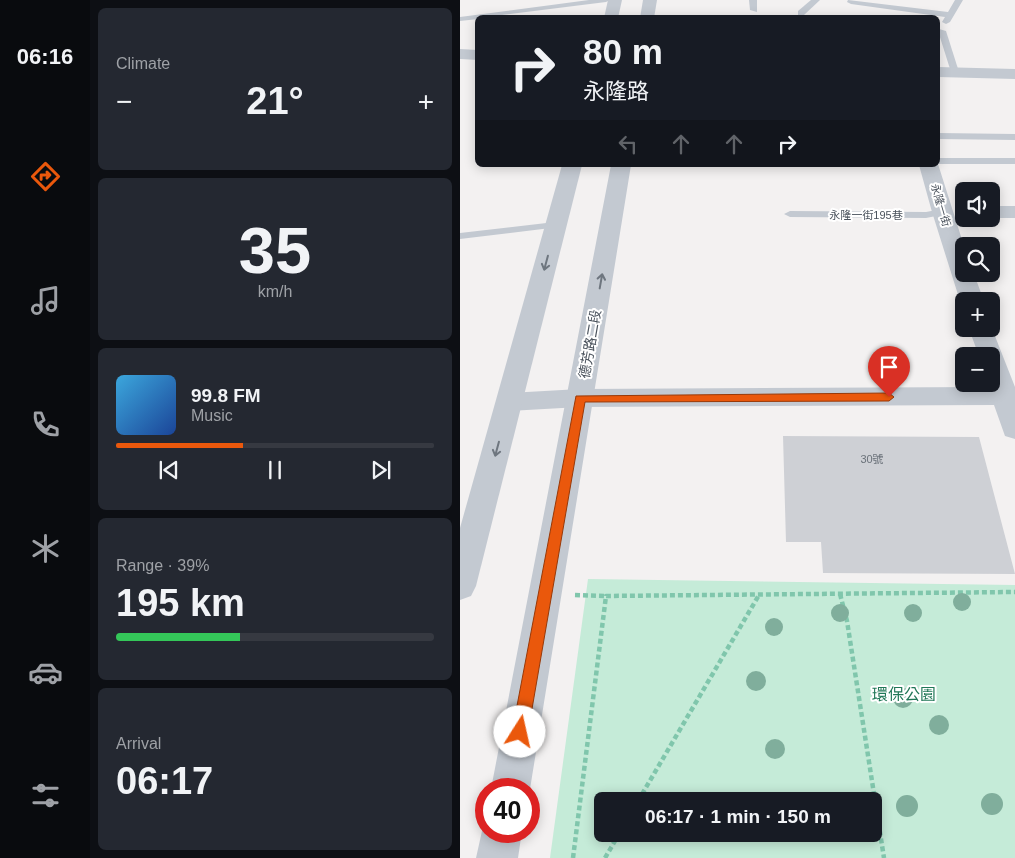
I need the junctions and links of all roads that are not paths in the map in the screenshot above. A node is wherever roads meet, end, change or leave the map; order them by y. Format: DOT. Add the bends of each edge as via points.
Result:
graph roads {
  1 [pos="606,0"];
  2 [pos="615,0"];
  3 [pos="650,0"];
  4 [pos="753,0"];
  5 [pos="816,0"];
  6 [pos="959,0"];
  7 [pos="851,2"];
  8 [pos="754,10"];
  9 [pos="801,14"];
  10 [pos="484,15"];
  11 [pos="612,15"];
  12 [pos="648,15"];
  13 [pos="930,15"];
  14 [pos="475,16"];
  15 [pos="940,17"];
  16 [pos="460,18"];
  17 [pos="942,31"];
  18 [pos="460,54"];
  19 [pos="475,55"];
  20 [pos="940,72"];
  21 [pos="955,72"];
  22 [pos="1015,74"];
  23 [pos="940,136"];
  24 [pos="1015,137"];
  25 [pos="940,161"];
  26 [pos="1015,161"];
  27 [pos="571,167"];
  28 [pos="621,167"];
  29 [pos="930,167"];
  30 [pos="942,212"];
  31 [pos="955,212"];
  32 [pos="1000,212"];
  33 [pos="1015,212"];
  34 [pos="790,214"];
  35 [pos="556,225"];
  36 [pos="460,236"];
  37 [pos="969,292"];
  38 [pos="1000,375"];
  39 [pos="1010,396"];
  40 [pos="580,398"];
  41 [pos="509,402"];
  42 [pos="1015,429"];
  43 [pos="460,586"];
  44 [pos="512,778"];
  45 [pos="500,843"];
  46 [pos="497,858"];
  1 -- 10 [label="lane"];
  2 -- 11 [label="street"];
  3 -- 12 [label="street"];
  4 -- 8 [label="lane"];
  5 -- 9 [label="lane"];
  6 -- 15 [label="lane" via="948,18"];
  7 -- 13 [label="lane"];
  14 -- 16 [label="lane"];
  17 -- 21 [label="lane"];
  18 -- 19 [label="street"];
  20 -- 21 [label="street"];
  21 -- 22 [label="street"];
  23 -- 24 [label="lane"];
  25 -- 26 [label="lane"];
  27 -- 35 [label="street"];
  40 -- 28 [label="street, 德芳路二段, one-way"];
  29 -- 30 [label="street, 永隆一街"];
  30 -- 31 [label="street"];
  30 -- 34 [label="lane, 永隆一街195巷" via="926,215"];
  30 -- 37 [label="street, 永隆一街"];
  32 -- 33 [label="street"];
  35 -- 36 [label="lane"];
  35 -- 41 [label="street, one-way"];
  38 -- 39 [label="street"];
  39 -- 40 [label="street"];
  39 -- 42 [label="street"];
  40 -- 41 [label="street"];
  40 -- 44 [label="street, 德芳路二段"];
  41 -- 43 [label="street, one-way"];
  45 -- 46 [label="street"];
}
